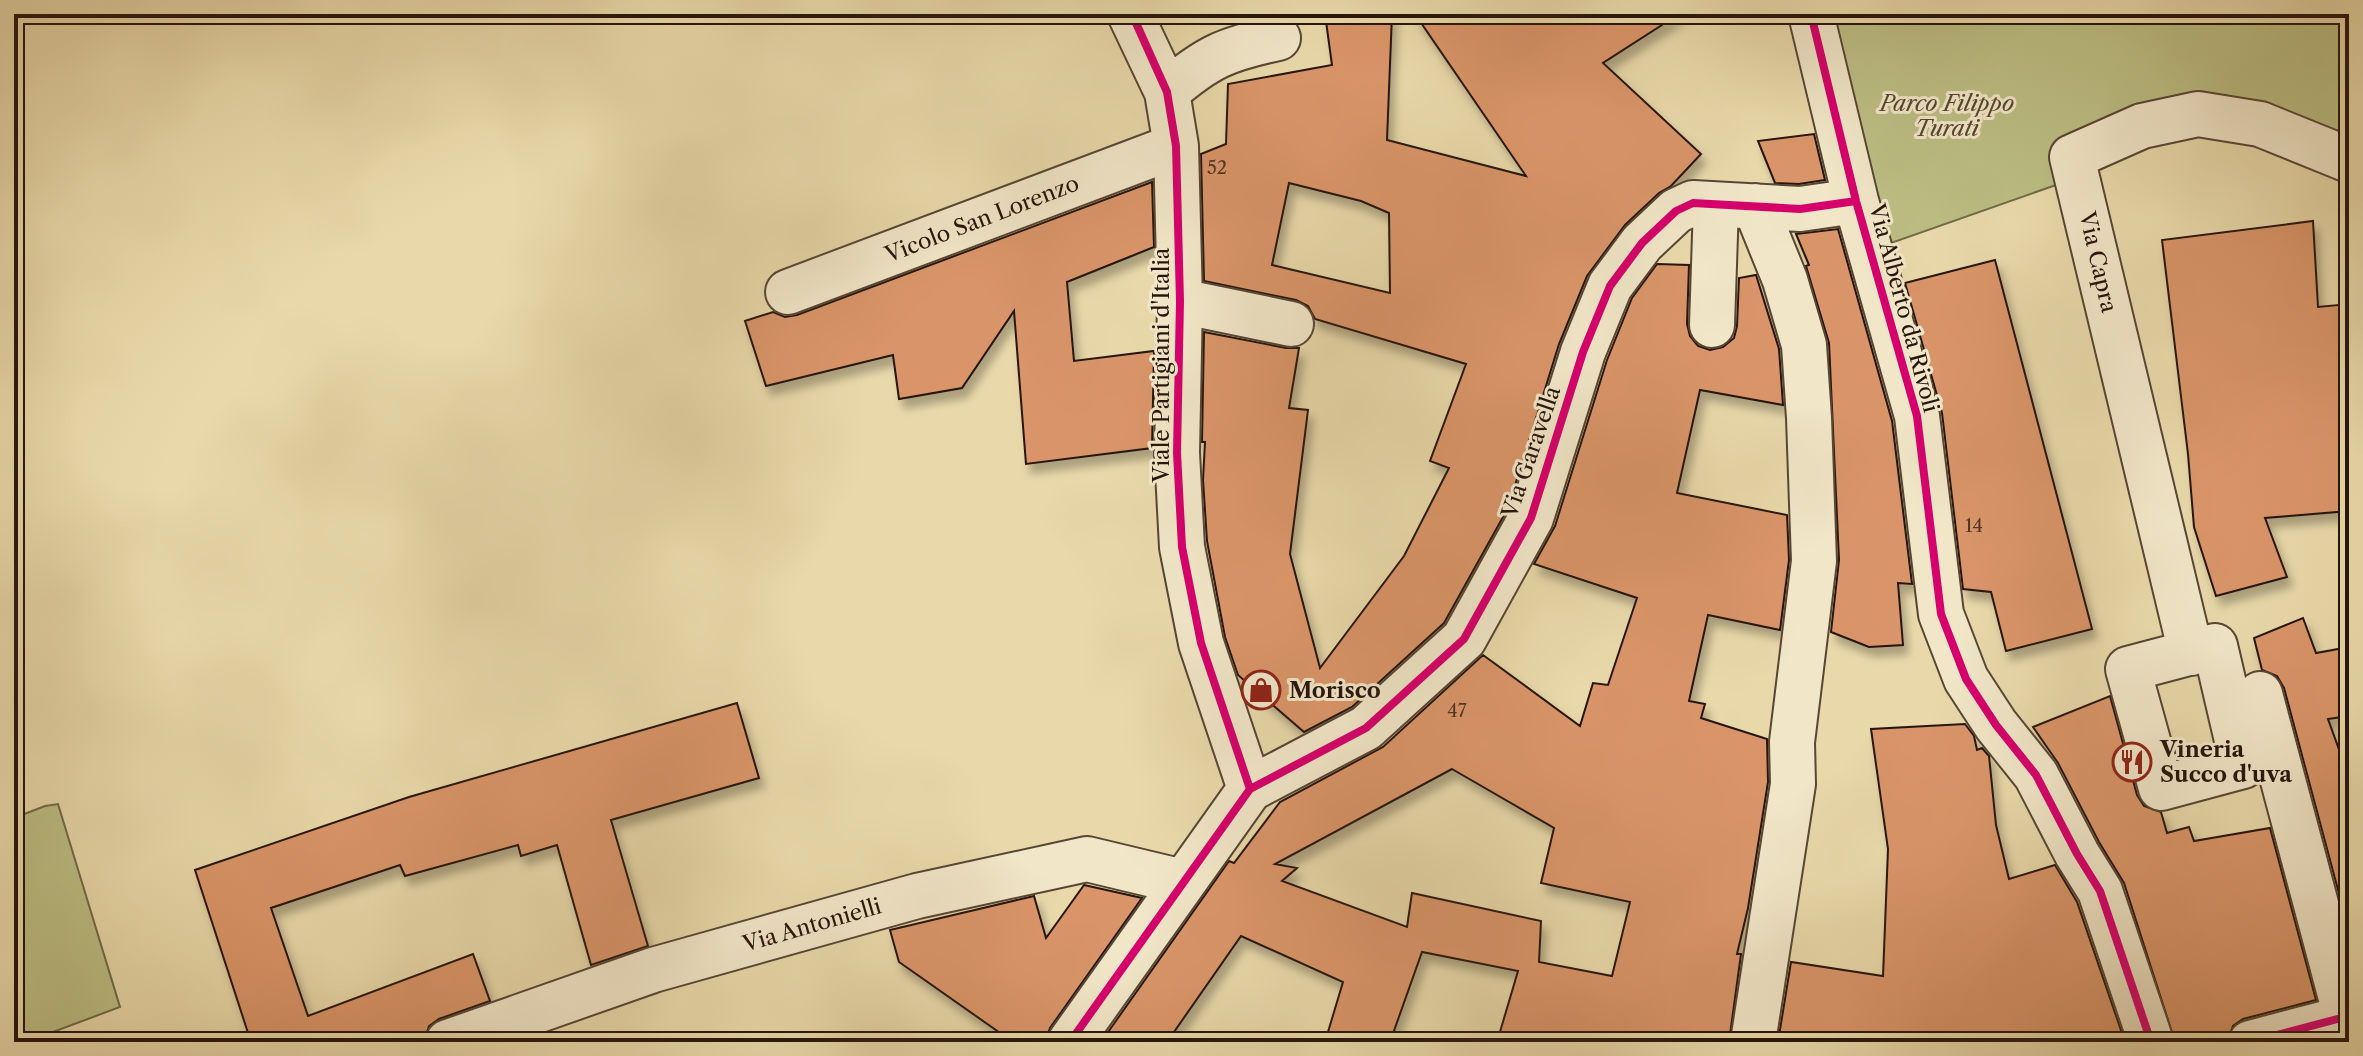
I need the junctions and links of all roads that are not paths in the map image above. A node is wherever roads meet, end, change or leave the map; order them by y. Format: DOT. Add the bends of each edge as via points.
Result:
graph roads {
  1 [pos="1811,14"];
  2 [pos="1136,17"];
  3 [pos="1278,38"];
  4 [pos="1167,92"];
  5 [pos="1176,146"];
  6 [pos="2349,160"];
  7 [pos="1856,201"];
  8 [pos="1736,205"];
  9 [pos="788,292"];
  10 [pos="1180,301"];
  11 [pos="1291,324"];
  12 [pos="1712,325"];
  13 [pos="2191,653"];
  14 [pos="2260,694"];
  15 [pos="1250,789"];
  16 [pos="1183,882"];
  17 [pos="2347,1016"];
  18 [pos="448,1042"];
  19 [pos="1070,1042"];
  20 [pos="1753,1042"];
  21 [pos="2151,1042"];
  22 [pos="2250,1042"];
  1 -- 7 [label="street, Via Alberto da Rivoli"];
  2 -- 4 [label="street, Viale Partigiani d'Italia"];
  3 -- 4 [label="street" via="1234,48 1196,67"];
  4 -- 5 [label="street, Viale Partigiani d'Italia"];
  5 -- 9 [label="street, Vicolo San Lorenzo"];
  5 -- 10 [label="street, Viale Partigiani d'Italia"];
  6 -- 13 [label="street, Via Capra" via="2260,124 2198,114 2142,126 2072,157"];
  7 -- 8 [label="street, Via Garavella" via="1800,209"];
  7 -- 21 [label="street, Via Alberto da Rivoli" via="1917,416 1941,614 1966,679 2036,775 2100,891"];
  8 -- 12 [label="street"];
  8 -- 15 [label="street, Via Garavella" via="1693,203 1676,211 1642,243 1610,286 1583,352 1531,518 1464,639 1366,728"];
  8 -- 20 [label="street" via="1785,280 1804,345 1814,561 1792,742 1793,784"];
  10 -- 11 [label="street, Viale Partigiani d'Italia"];
  10 -- 15 [label="street, Viale Partigiani d'Italia" via="1177,453 1182,547 1201,643"];
  14 -- 17 [label="street"];
  15 -- 16 [label="street"];
  16 -- 18 [label="street, Via Antonielli" via="1087,859 917,896 653,970"];
  16 -- 19 [label="street"];
  17 -- 22 [label="street"];
}
